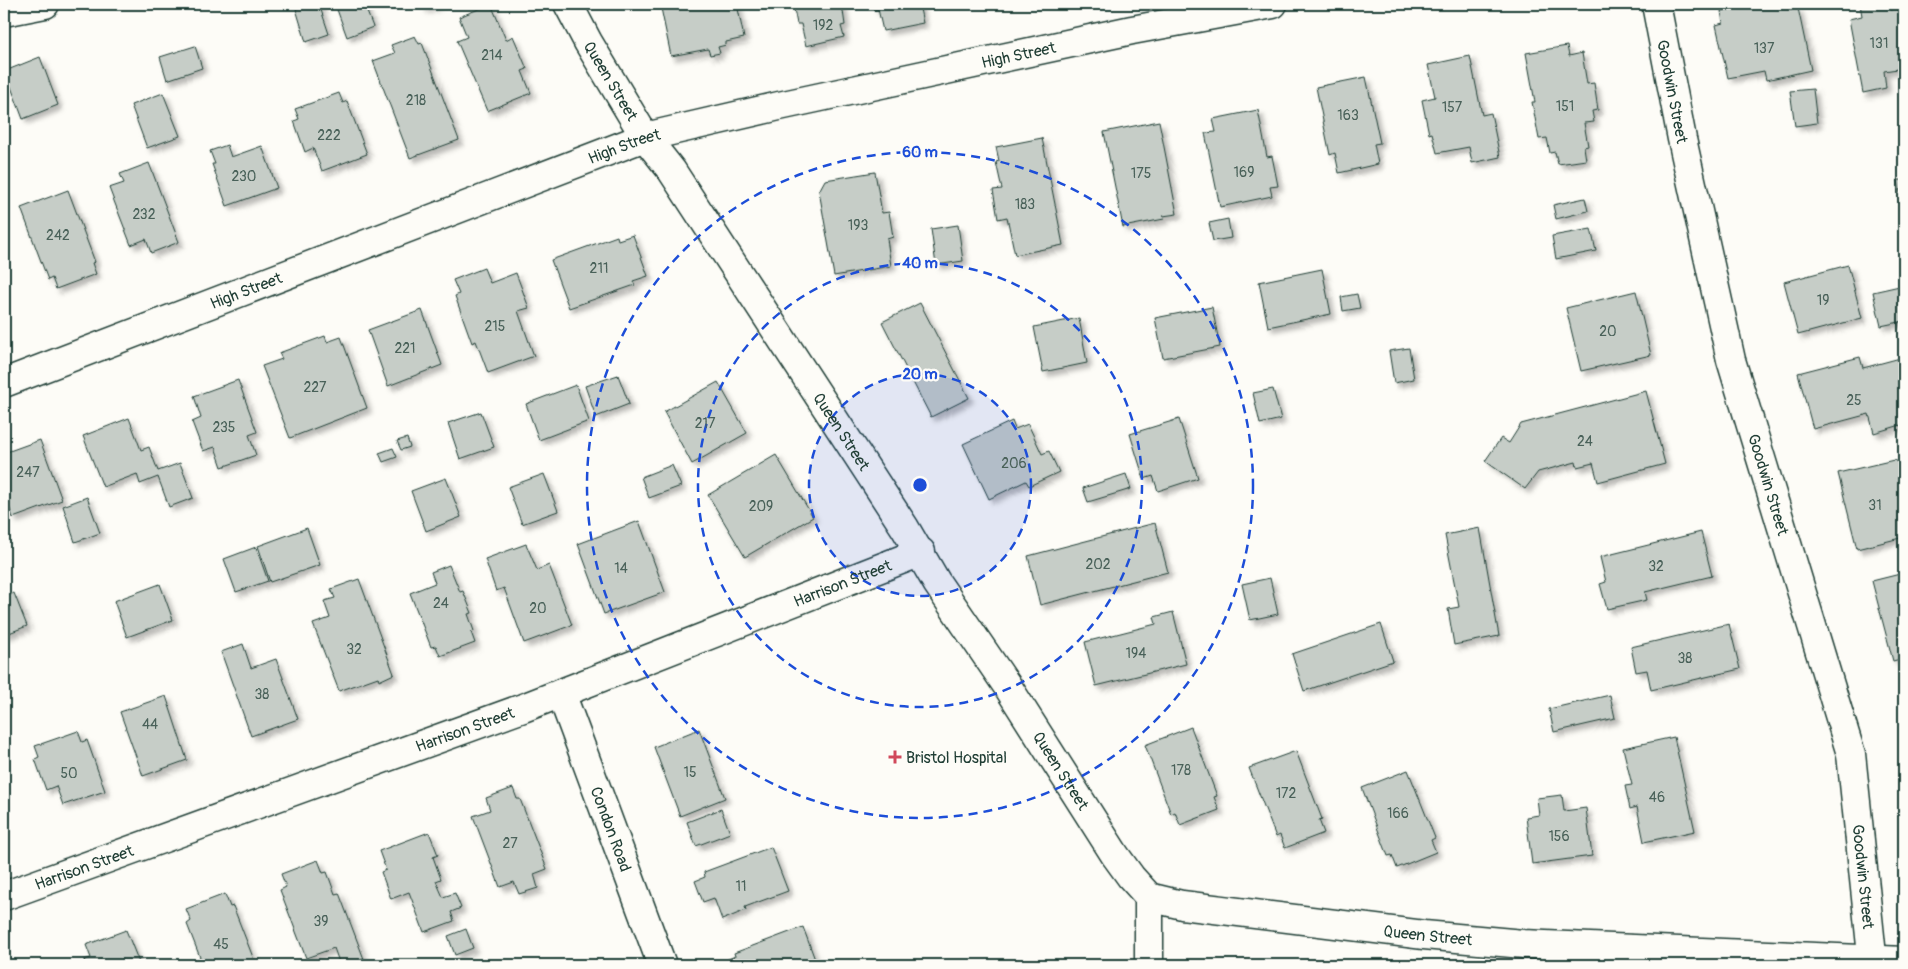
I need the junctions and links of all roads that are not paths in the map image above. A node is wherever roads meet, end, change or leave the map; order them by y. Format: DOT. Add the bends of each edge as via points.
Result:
graph roads {
  1 [pos="45,4"];
  2 [pos="568,4"];
  3 [pos="1273,4"];
  4 [pos="1656,4"];
  5 [pos="4,12"];
  6 [pos="645,137"];
  7 [pos="4,383"];
  8 [pos="921,552"];
  9 [pos="561,693"];
  10 [pos="4,896"];
  11 [pos="1149,897"];
  12 [pos="1904,961"];
  13 [pos="1873,962"];
  14 [pos="662,965"];
  15 [pos="1148,965"];
  1 -- 5 [label="street"];
  2 -- 6 [label="street, Queen Street"];
  3 -- 6 [label="street, High Street" via="1122,32"];
  4 -- 13 [label="street, Goodwin Street" via="1731,360 1851,754"];
  6 -- 7 [label="street, High Street"];
  6 -- 8 [label="street, Queen Street" via="677,179"];
  8 -- 9 [label="street, Harrison Street"];
  8 -- 11 [label="street, Queen Street" via="937,583 1116,855"];
  9 -- 10 [label="street, Harrison Street"];
  9 -- 14 [label="street, Condon Road"];
  11 -- 13 [label="street, Queen Street" via="1182,905 1523,944"];
  11 -- 15 [label="street"];
  12 -- 13 [label="street, Queen Street"];
}
